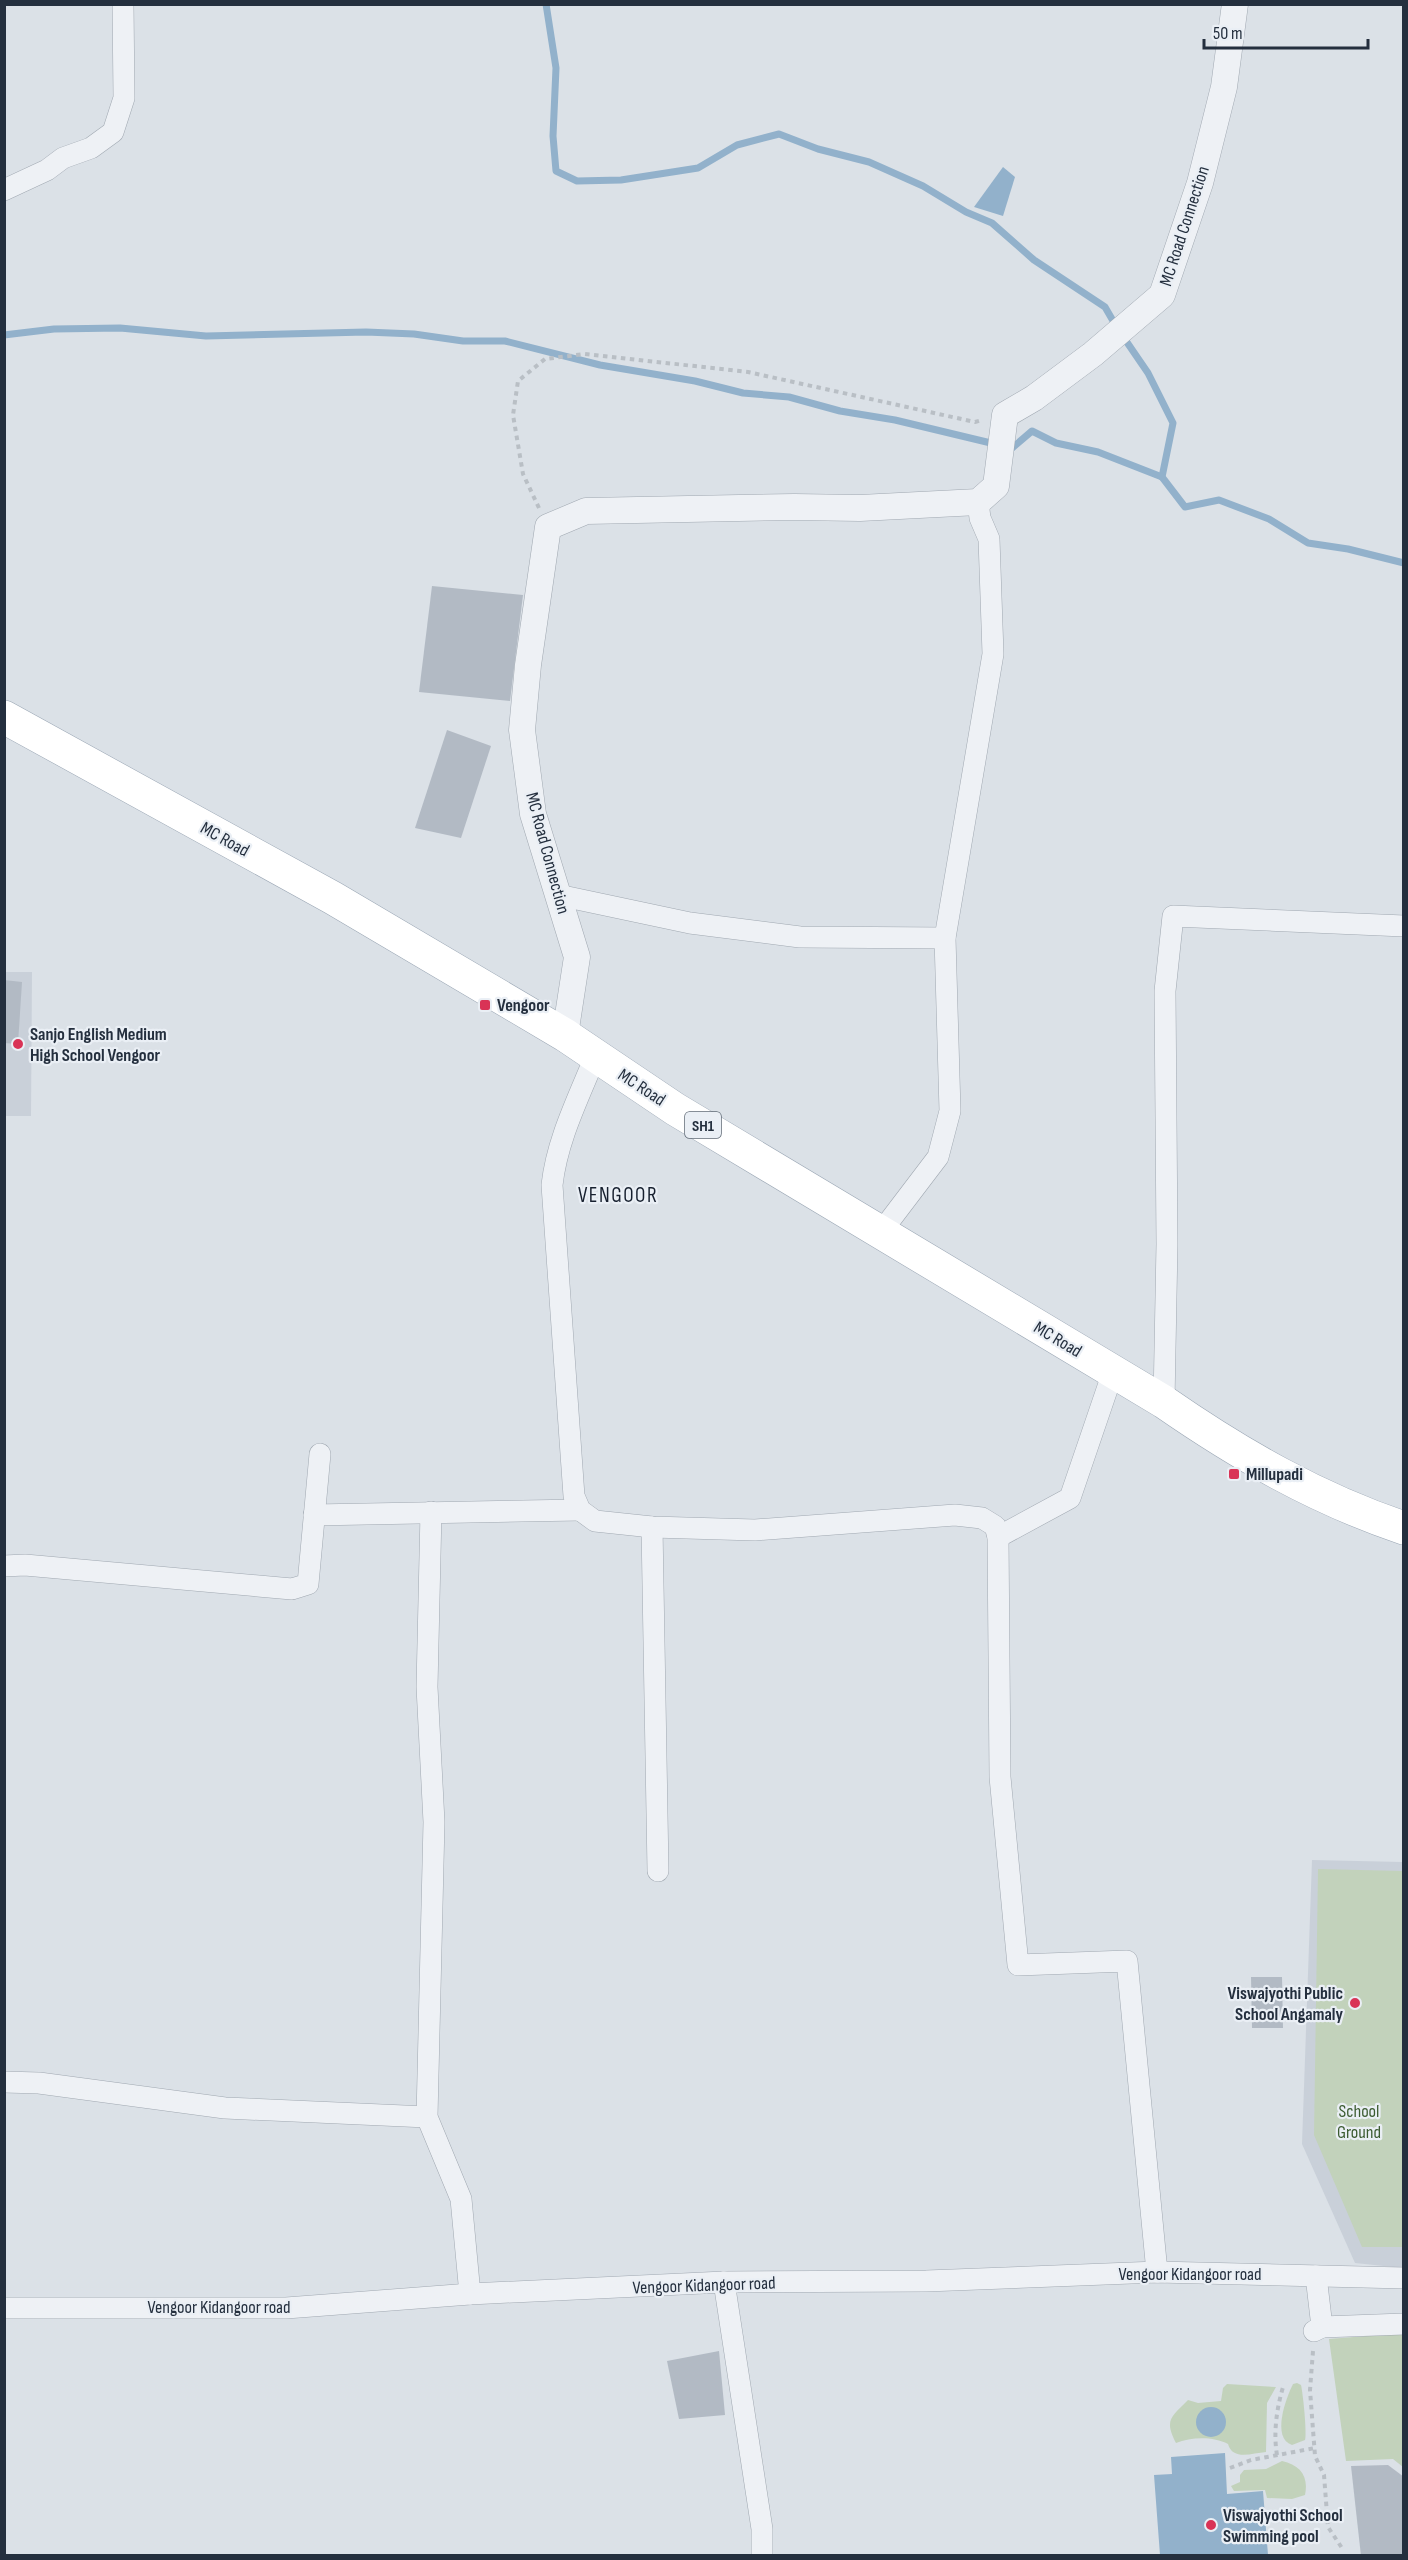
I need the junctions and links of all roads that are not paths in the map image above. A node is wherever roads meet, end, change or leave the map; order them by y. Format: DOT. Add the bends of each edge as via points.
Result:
graph roads {
  1 [pos="123,4"];
  2 [pos="1235,4"];
  3 [pos="4,190"];
  4 [pos="978,502"];
  5 [pos="4,717"];
  6 [pos="558,895"];
  7 [pos="1404,926"];
  8 [pos="945,939"];
  9 [pos="565,1035"];
  10 [pos="595,1057"];
  11 [pos="881,1232"];
  12 [pos="1113,1372"];
  13 [pos="1164,1402"];
  14 [pos="320,1454"];
  15 [pos="580,1510"];
  16 [pos="431,1512"];
  17 [pos="314,1515"];
  18 [pos="652,1527"];
  19 [pos="1404,1528"];
  20 [pos="998,1537"];
  21 [pos="4,1566"];
  22 [pos="658,1871"];
  23 [pos="4,2082"];
  24 [pos="427,2117"];
  25 [pos="1157,2272"];
  26 [pos="1316,2276"];
  27 [pos="1404,2278"];
  28 [pos="724,2282"];
  29 [pos="470,2294"];
  30 [pos="4,2308"];
  31 [pos="1404,2324"];
  32 [pos="762,2556"];
  1 -- 3 [label="street" via="124,98 113,132 92,148 63,158"];
  2 -- 4 [label="street, MC Road Connection" via="1224,87 1200,183 1162,295 1085,360 1005,415 996,486"];
  4 -- 6 [label="street, MC Road Connection" via="860,508 586,511 548,527 522,730 533,814"];
  4 -- 8 [label="street" via="989,539 993,654"];
  5 -- 9 [label="main road, MC Road / SH1" via="333,898"];
  6 -- 8 [label="street" via="690,923 800,937"];
  6 -- 9 [label="street, MC Road Connection" via="577,957"];
  7 -- 13 [label="street" via="1173,916 1165,991"];
  8 -- 11 [label="street" via="950,1111 938,1157"];
  9 -- 10 [label="main road, MC Road / SH1"];
  10 -- 11 [label="main road, MC Road / SH1"];
  10 -- 15 [label="street" via="561,1141 552,1185 574,1496"];
  11 -- 12 [label="main road, MC Road / SH1"];
  12 -- 13 [label="main road, MC Road / SH1"];
  12 -- 20 [label="street" via="1070,1498"];
  13 -- 19 [label="main road, MC Road / SH1" via="1287,1480 1363,1515"];
  14 -- 17 [label="street"];
  15 -- 16 [label="street"];
  15 -- 18 [label="street" via="595,1521"];
  16 -- 17 [label="street"];
  16 -- 24 [label="street" via="427,1687 434,1822"];
  17 -- 21 [label="street" via="308,1584 292,1589"];
  18 -- 20 [label="street" via="755,1530 955,1515 982,1518 995,1526"];
  18 -- 22 [label="street"];
  20 -- 25 [label="street" via="1000,1777 1018,1965 1127,1961"];
  23 -- 24 [label="street" via="39,2083 225,2108"];
  24 -- 29 [label="street" via="461,2199"];
  25 -- 26 [label="street, Vengoor Kidangoor road"];
  25 -- 28 [label="street, Vengoor Kidangoor road" via="926,2281"];
  26 -- 27 [label="street, Vengoor Kidangoor road"];
  26 -- 31 [label="street" via="1318,2329"];
  28 -- 29 [label="street, Vengoor Kidangoor road"];
  28 -- 32 [label="street" via="762,2529"];
  29 -- 30 [label="street, Vengoor Kidangoor road" via="286,2308"];
}
